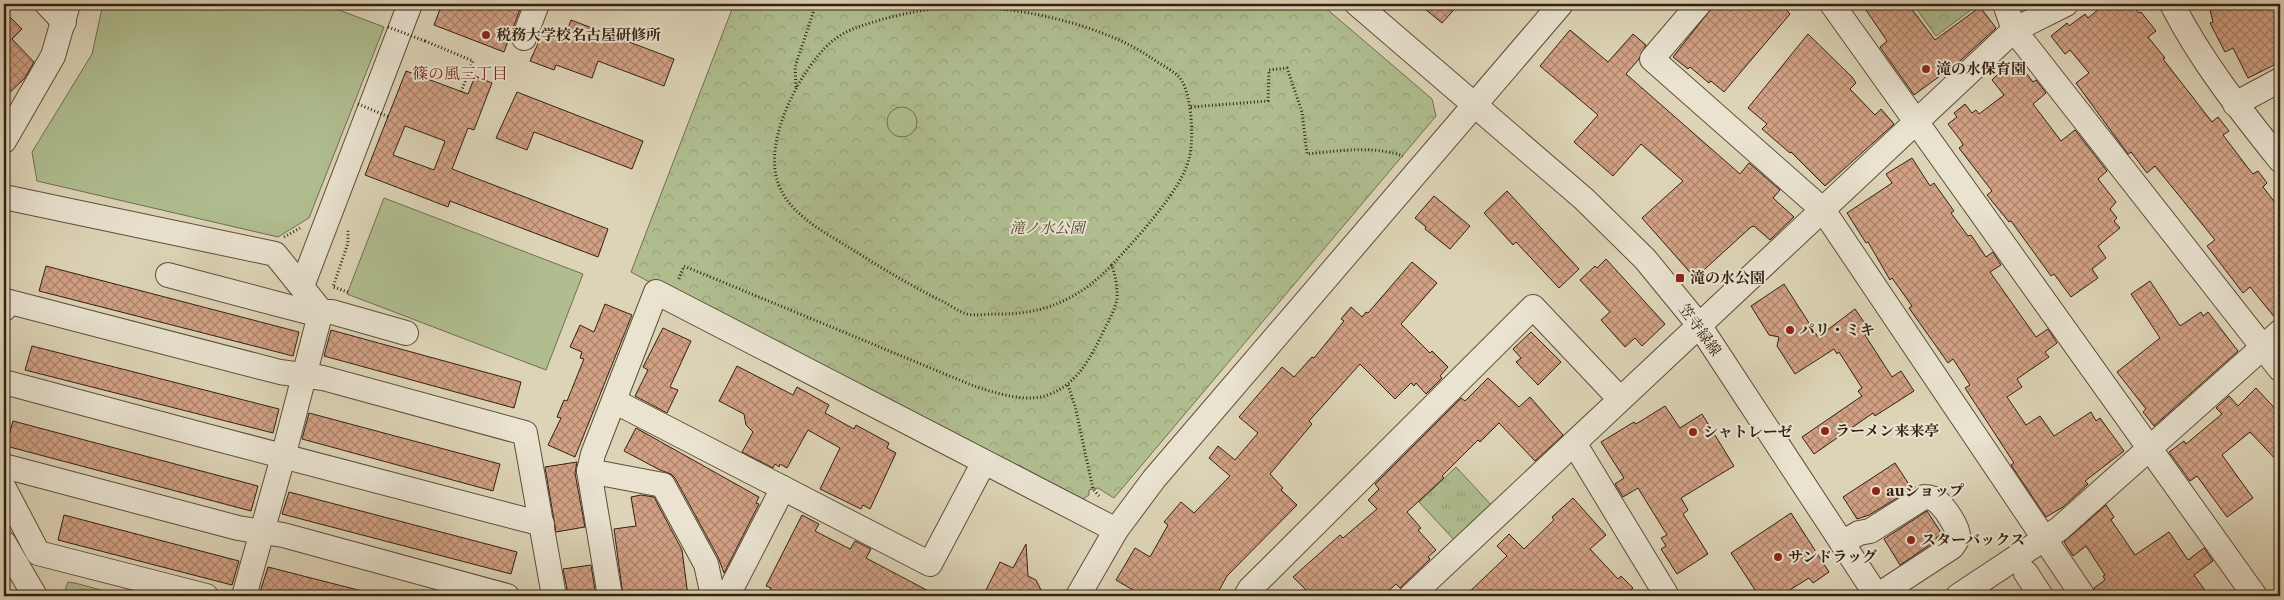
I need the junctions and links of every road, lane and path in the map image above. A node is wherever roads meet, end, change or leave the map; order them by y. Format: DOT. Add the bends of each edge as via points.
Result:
graph roads {
  1 [pos="47,4"];
  2 [pos="410,4"];
  3 [pos="537,4"];
  4 [pos="816,4"];
  5 [pos="1001,4"];
  6 [pos="1356,4"];
  7 [pos="1561,4"];
  8 [pos="1700,4"];
  9 [pos="1832,4"];
  10 [pos="2005,4"];
  11 [pos="2066,4"];
  12 [pos="2172,4"];
  13 [pos="1007,10"];
  14 [pos="66,13"];
  15 [pos="388,27"];
  16 [pos="2014,30"];
  17 [pos="524,38"];
  18 [pos="2280,80"];
  19 [pos="796,88"];
  20 [pos="461,92"];
  21 [pos="358,104"];
  22 [pos="2235,104"];
  23 [pos="1474,106"];
  24 [pos="1191,107"];
  25 [pos="388,116"];
  26 [pos="1918,122"];
  27 [pos="4,141"];
  28 [pos="1406,157"];
  29 [pos="2280,160"];
  30 [pos="4,197"];
  31 [pos="1823,210"];
  32 [pos="1112,265"];
  33 [pos="168,275"];
  34 [pos="678,281"];
  35 [pos="302,286"];
  36 [pos="4,309"];
  37 [pos="321,311"];
  38 [pos="1699,325"];
  39 [pos="406,333"];
  40 [pos="2271,340"];
  41 [pos="2280,369"];
  42 [pos="304,375"];
  43 [pos="4,382"];
  44 [pos="1068,385"];
  45 [pos="1620,399"];
  46 [pos="614,401"];
  47 [pos="1574,443"];
  48 [pos="2149,447"];
  49 [pos="283,456"];
  50 [pos="984,462"];
  51 [pos="4,466"];
  52 [pos="590,471"];
  53 [pos="4,488"];
  54 [pos="783,488"];
  55 [pos="1093,489"];
  56 [pos="542,524"];
  57 [pos="1116,530"];
  58 [pos="262,532"];
  59 [pos="1851,538"];
  60 [pos="2044,539"];
  61 [pos="4,543"];
  62 [pos="2026,573"];
  63 [pos="1084,594"];
  64 [pos="725,595"];
  65 [pos="1665,595"];
  66 [pos="35,596"];
  67 [pos="206,596"];
  68 [pos="244,596"];
  69 [pos="507,596"];
  70 [pos="554,596"];
  71 [pos="610,596"];
  72 [pos="1246,596"];
  73 [pos="1411,596"];
  74 [pos="1877,596"];
  75 [pos="1958,596"];
  76 [pos="2041,596"];
  77 [pos="2082,596"];
  78 [pos="2255,596"];
  1 -- 14 [label="street"];
  2 -- 35 [label="street"];
  3 -- 17 [label="street"];
  4 -- 19 [label="path" via="795,67"];
  5 -- 13 [label="path"];
  6 -- 23 [label="street, 笠寺緑線"];
  7 -- 23 [label="street"];
  8 -- 31 [label="street" via="1652,60"];
  9 -- 26 [label="street"];
  10 -- 16 [label="street"];
  11 -- 16 [label="street"];
  12 -- 22 [label="street" via="2190,39"];
  13 -- 19 [label="path" via="980,7 916,12 846,30 808,66"];
  13 -- 24 [label="path" via="1092,30 1135,48 1181,79"];
  14 -- 27 [label="street" via="53,56"];
  15 -- 20 [label="path, bridge" via="473,61"];
  16 -- 26 [label="street"];
  16 -- 40 [label="street"];
  18 -- 22 [label="street"];
  19 -- 32 [label="path" via="782,122 774,158 777,180 784,197 806,220 924,292 967,314 1029,312 1053,307 1085,290"];
  21 -- 25 [label="path, bridge"];
  22 -- 29 [label="street"];
  23 -- 38 [label="street, 笠寺緑線" via="1584,199 1645,259"];
  23 -- 57 [label="street" via="1154,479"];
  24 -- 28 [label="path" via="1268,100 1269,70 1287,68 1302,112 1307,154 1372,149"];
  24 -- 32 [label="path" via="1189,158 1182,176 1169,197"];
  26 -- 31 [label="street"];
  26 -- 48 [label="street" via="1930,144"];
  30 -- 35 [label="street" via="275,254"];
  31 -- 38 [label="street"];
  31 -- 60 [label="street"];
  32 -- 44 [label="path" via="1117,282 1113,312 1093,354"];
  33 -- 37 [label="street" via="308,312"];
  34 -- 44 [label="path" via="684,266 998,394 1047,396"];
  35 -- 37 [label="street"];
  36 -- 42 [label="street" via="6,301 280,372"];
  37 -- 39 [label="street"];
  37 -- 42 [label="street"];
  38 -- 45 [label="street"];
  38 -- 59 [label="street, 笠寺緑線"];
  40 -- 41 [label="street"];
  40 -- 48 [label="street"];
  42 -- 49 [label="street"];
  42 -- 56 [label="street" via="525,433"];
  43 -- 49 [label="street"];
  44 -- 55 [label="path"];
  45 -- 47 [label="street"];
  45 -- 72 [label="street" via="1532,307"];
  46 -- 50 [label="street" via="656,292"];
  46 -- 52 [label="street" via="593,454"];
  46 -- 54 [label="street"];
  47 -- 65 [label="street"];
  47 -- 73 [label="street"];
  48 -- 60 [label="street"];
  48 -- 78 [label="street"];
  49 -- 56 [label="street"];
  49 -- 58 [label="street"];
  50 -- 54 [label="street" via="930,564"];
  50 -- 57 [label="street"];
  51 -- 58 [label="street"];
  52 -- 64 [label="street" via="662,485"];
  52 -- 71 [label="street"];
  53 -- 67 [label="street" via="38,552"];
  54 -- 64 [label="street"];
  56 -- 70 [label="street"];
  57 -- 63 [label="street"];
  58 -- 68 [label="street"];
  58 -- 69 [label="street"];
  59 -- 74 [label="street, 笠寺緑線"];
  59 -- 74 [label="street" via="1870,531 1924,497 1939,502 1956,528 1957,541 1952,547"];
  60 -- 75 [label="street"];
  60 -- 77 [label="street"];
  61 -- 66 [label="street"];
  62 -- 76 [label="street"];
}
